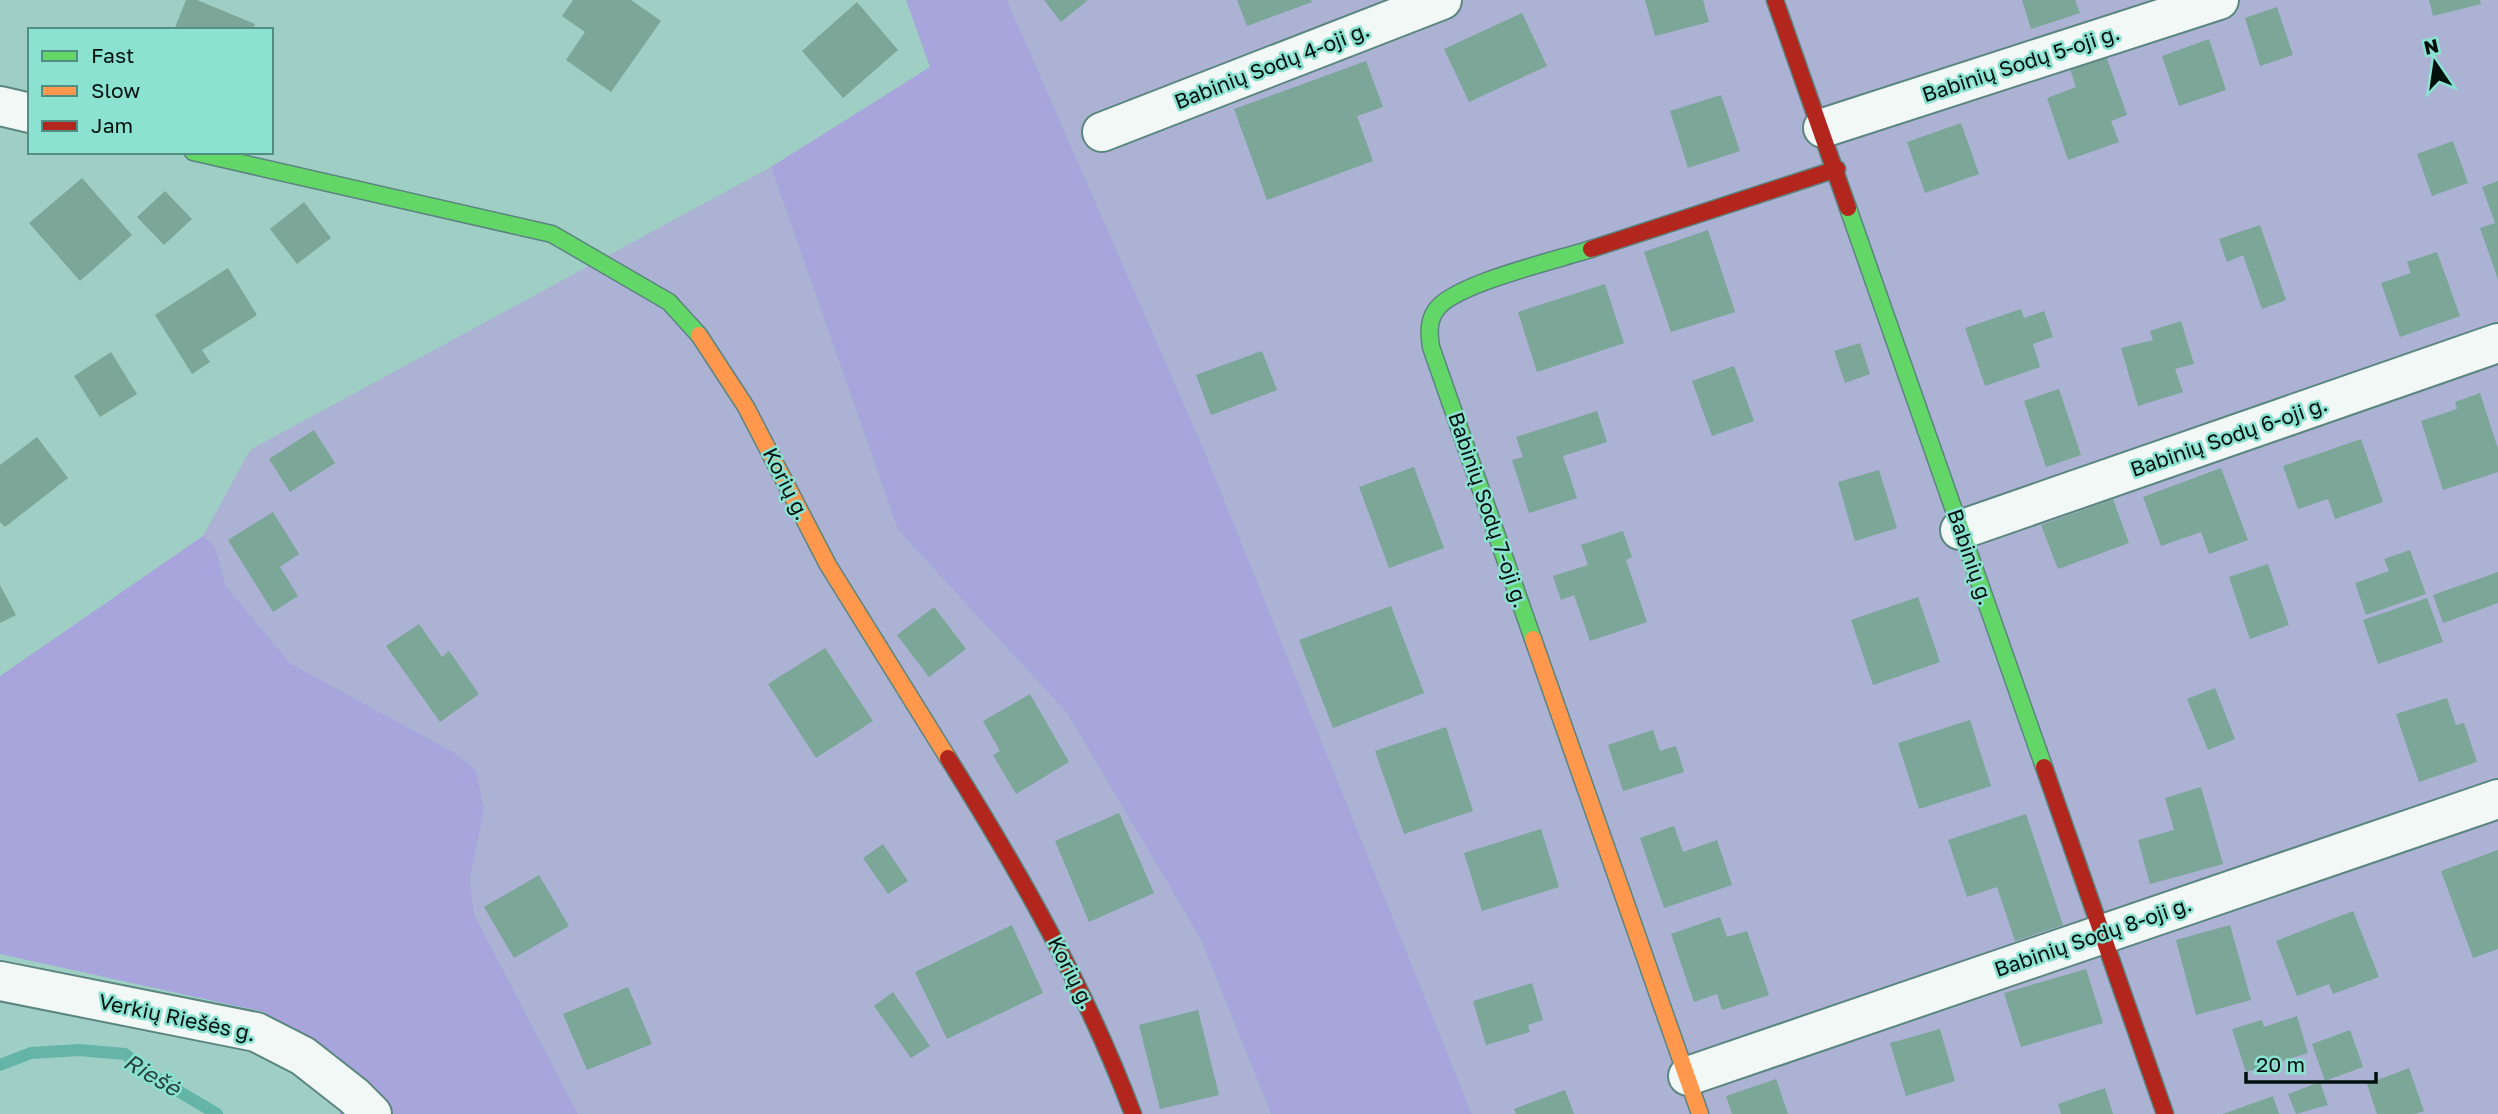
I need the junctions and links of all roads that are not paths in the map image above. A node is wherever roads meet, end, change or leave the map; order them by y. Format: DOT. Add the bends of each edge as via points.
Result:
graph roads {
  1 [pos="1442,0"];
  2 [pos="1775,0"];
  3 [pos="2219,0"];
  4 [pos="0,106"];
  5 [pos="28,113"];
  6 [pos="1823,128"];
  7 [pos="1102,132"];
  8 [pos="202,154"];
  9 [pos="1837,169"];
  10 [pos="2498,343"];
  11 [pos="1960,530"];
  12 [pos="2498,799"];
  13 [pos="2101,934"];
  14 [pos="0,981"];
  15 [pos="1688,1076"];
  16 [pos="372,1114"];
  17 [pos="1133,1114"];
  18 [pos="1700,1114"];
  19 [pos="2165,1114"];
  1 -- 7 [label="street, Babinių Sodų 4-oji g."];
  2 -- 6 [label="street, Babinių g."];
  3 -- 6 [label="street, Babinių Sodų 5-oji g."];
  4 -- 5 [label="street"];
  6 -- 9 [label="street, Babinių g."];
  8 -- 17 [label="street, Korių g." via="552,234 669,302 714,354 828,565 1024,880 1105,1040"];
  9 -- 11 [label="street, Babinių g."];
  9 -- 15 [label="street, Babinių Sodų 7-oji g." via="1454,293 1440,303 1428,328"];
  10 -- 11 [label="street, Babinių Sodų 6-oji g."];
  11 -- 13 [label="street, Babinių g."];
  12 -- 13 [label="street, Babinių Sodų 8-oji g."];
  13 -- 15 [label="street, Babinių Sodų 8-oji g."];
  13 -- 19 [label="street, Babinių g."];
  14 -- 16 [label="street, Verkių Riešės g." via="256,1032 303,1056"];
  15 -- 18 [label="street, Babinių Sodų 7-oji g."];
}
